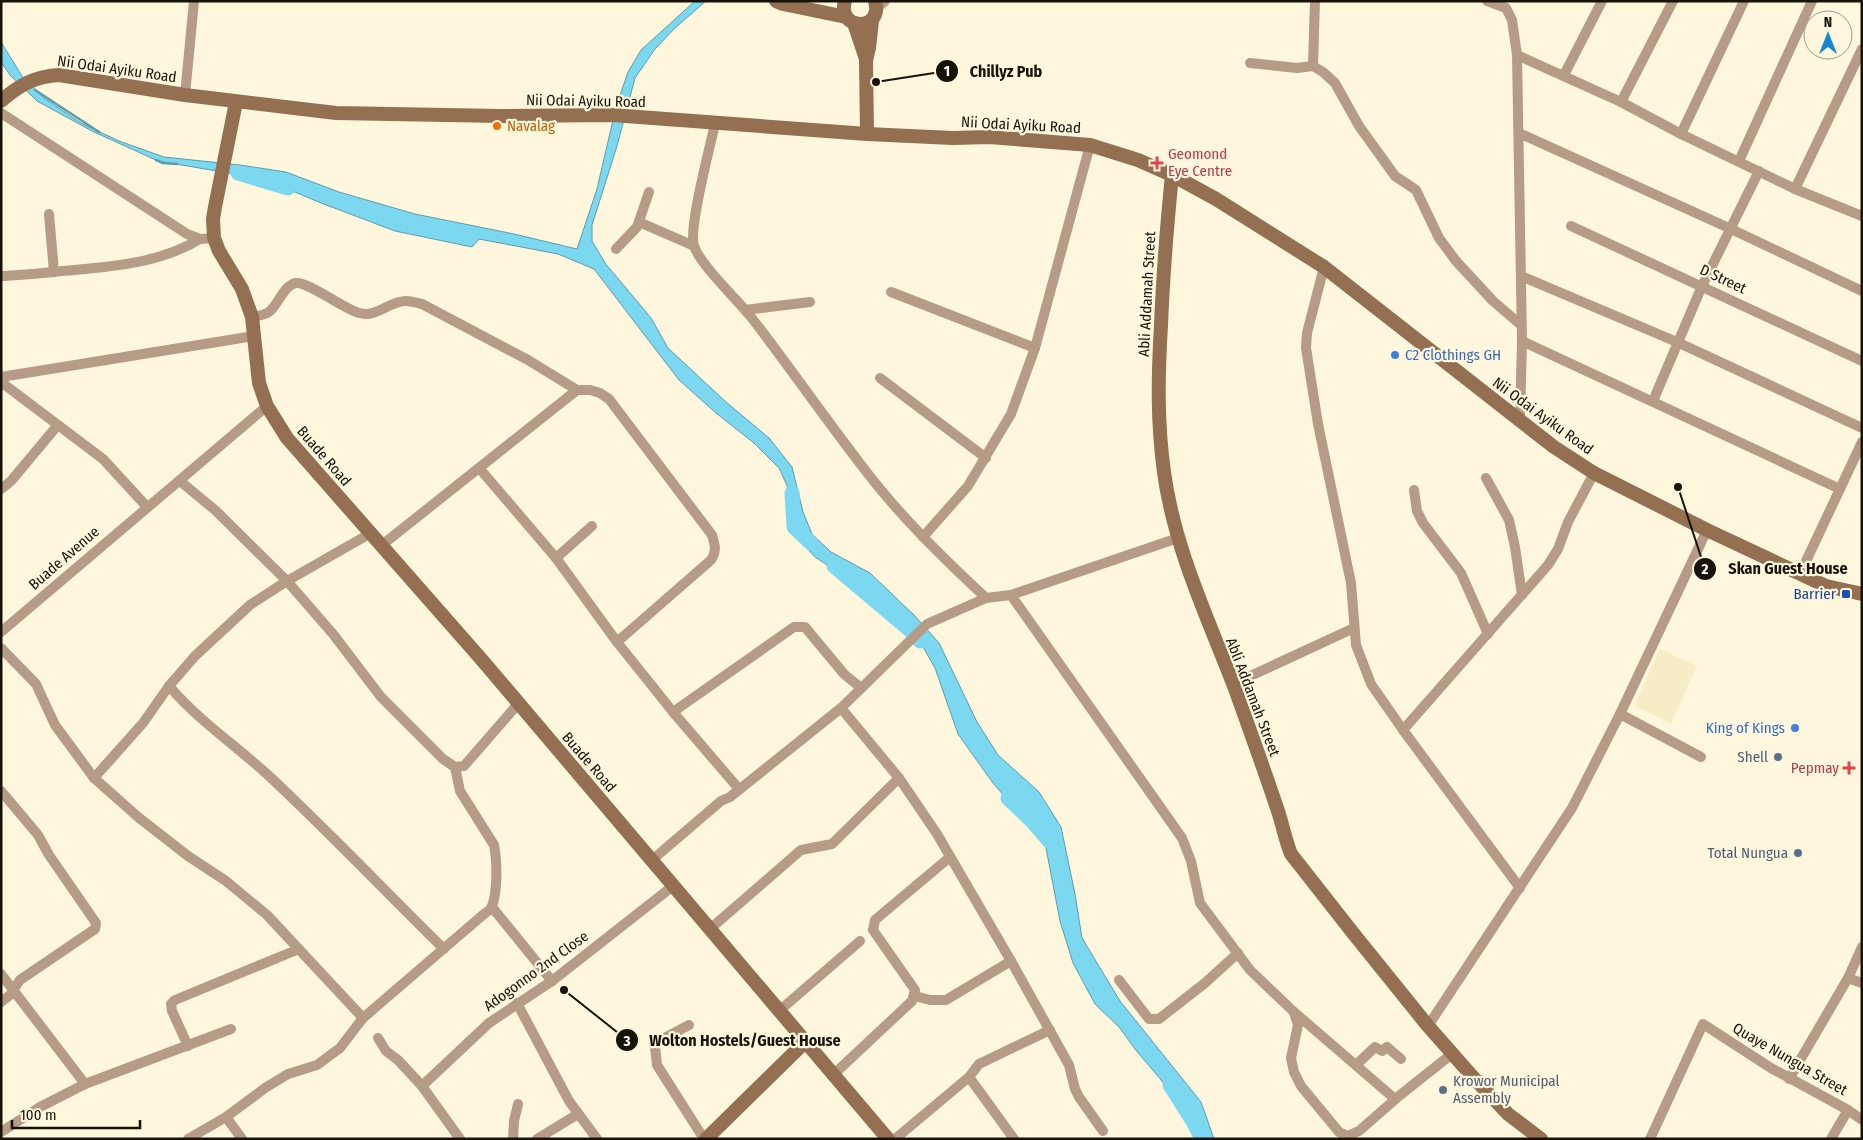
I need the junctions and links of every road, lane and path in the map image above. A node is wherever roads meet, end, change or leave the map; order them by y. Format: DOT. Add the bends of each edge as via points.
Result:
graph roads {
  1 [pos="194,1"];
  2 [pos="776,1"];
  3 [pos="845,1"];
  4 [pos="1315,1"];
  5 [pos="1487,1"];
  6 [pos="1602,1"];
  7 [pos="1673,1"];
  8 [pos="1744,1"];
  9 [pos="1812,1"];
  10 [pos="877,8"];
  11 [pos="850,20"];
  12 [pos="1862,49"];
  13 [pos="1517,55"];
  14 [pos="866,60"];
  15 [pos="1250,63"];
  16 [pos="1313,66"];
  17 [pos="1564,75"];
  18 [pos="185,95"];
  19 [pos="1,101"];
  20 [pos="236,102"];
  21 [pos="1621,102"];
  22 [pos="1,113"];
  23 [pos="715,124"];
  24 [pos="1519,133"];
  25 [pos="866,134"];
  26 [pos="1680,134"];
  27 [pos="1090,145"];
  28 [pos="1739,162"];
  29 [pos="1758,172"];
  30 [pos="1172,175"];
  31 [pos="1795,189"];
  32 [pos="648,192"];
  33 [pos="49,214"];
  34 [pos="1862,216"];
  35 [pos="639,222"];
  36 [pos="1571,226"];
  37 [pos="1730,228"];
  38 [pos="208,238"];
  39 [pos="694,246"];
  40 [pos="616,249"];
  41 [pos="1324,267"];
  42 [pos="54,272"];
  43 [pos="1,276"];
  44 [pos="1521,276"];
  45 [pos="1702,286"];
  46 [pos="1862,291"];
  47 [pos="892,292"];
  48 [pos="810,302"];
  49 [pos="745,310"];
  50 [pos="252,318"];
  51 [pos="1521,324"];
  52 [pos="254,336"];
  53 [pos="1522,341"];
  54 [pos="1677,342"];
  55 [pos="1035,348"];
  56 [pos="1862,361"];
  57 [pos="1,377"];
  58 [pos="880,378"];
  59 [pos="1,382"];
  60 [pos="577,390"];
  61 [pos="1653,401"];
  62 [pos="267,406"];
  63 [pos="1520,421"];
  64 [pos="58,426"];
  65 [pos="1862,428"];
  66 [pos="1862,442"];
  67 [pos="986,458"];
  68 [pos="480,469"];
  69 [pos="1594,473"];
  70 [pos="1486,478"];
  71 [pos="180,481"];
  72 [pos="1,489"];
  73 [pos="1840,489"];
  74 [pos="1414,490"];
  75 [pos="146,507"];
  76 [pos="592,526"];
  77 [pos="1707,530"];
  78 [pos="371,533"];
  79 [pos="923,538"];
  80 [pos="1178,538"];
  81 [pos="382,545"];
  82 [pos="556,558"];
  83 [pos="1800,574"];
  84 [pos="287,581"];
  85 [pos="1861,591"];
  86 [pos="1011,595"];
  87 [pos="1522,595"];
  88 [pos="986,598"];
  89 [pos="1354,628"];
  90 [pos="1,632"];
  91 [pos="1488,634"];
  92 [pos="618,642"];
  93 [pos="1,648"];
  94 [pos="1233,684"];
  95 [pos="169,686"];
  96 [pos="861,688"];
  97 [pos="518,704"];
  98 [pos="841,708"];
  99 [pos="673,712"];
  100 [pos="1620,714"];
  101 [pos="1403,730"];
  102 [pos="1701,757"];
  103 [pos="455,767"];
  104 [pos="94,778"];
  105 [pos="899,778"];
  106 [pos="739,789"];
  107 [pos="3,795"];
  108 [pos="950,857"];
  109 [pos="652,860"];
  110 [pos="673,886"];
  111 [pos="1520,888"];
  112 [pos="492,907"];
  113 [pos="710,929"];
  114 [pos="860,941"];
  115 [pos="1862,947"];
  116 [pos="300,949"];
  117 [pos="444,949"];
  118 [pos="1238,953"];
  119 [pos="1011,961"];
  120 [pos="1,974"];
  121 [pos="1848,978"];
  122 [pos="1119,980"];
  123 [pos="552,981"];
  124 [pos="1862,984"];
  125 [pos="14,989"];
  126 [pos="915,996"];
  127 [pos="1,1002"];
  128 [pos="518,1003"];
  129 [pos="779,1011"];
  130 [pos="1294,1012"];
  131 [pos="363,1018"];
  132 [pos="689,1025"];
  133 [pos="1428,1026"];
  134 [pos="230,1029"];
  135 [pos="1050,1030"];
  136 [pos="378,1038"];
  137 [pos="805,1042"];
  138 [pos="188,1046"];
  139 [pos="1453,1053"];
  140 [pos="1401,1059"];
  141 [pos="1356,1065"];
  142 [pos="833,1075"];
  143 [pos="969,1077"];
  144 [pos="1789,1079"];
  145 [pos="85,1084"];
  146 [pos="422,1086"];
  147 [pos="1395,1099"];
  148 [pos="518,1104"];
  149 [pos="1848,1110"];
  150 [pos="578,1114"];
  151 [pos="226,1117"];
  152 [pos="1862,1120"];
  153 [pos="1103,1131"];
  154 [pos="1,1132"];
  155 [pos="888,1138"];
  156 [pos="188,1139"];
  157 [pos="242,1139"];
  158 [pos="460,1139"];
  159 [pos="513,1139"];
  160 [pos="536,1139"];
  161 [pos="598,1139"];
  162 [pos="705,1139"];
  163 [pos="1014,1139"];
  164 [pos="1542,1139"];
  165 [pos="1650,1139"];
  166 [pos="1831,1139"];
  1 -- 18 [label="street"];
  2 -- 11 [label="street"];
  3 -- 11 [label="street" via="844,11"];
  4 -- 16 [label="street"];
  5 -- 13 [label="street" via="1506,8 1512,20"];
  6 -- 17 [label="street"];
  7 -- 21 [label="street"];
  8 -- 26 [label="street"];
  9 -- 28 [label="street"];
  10 -- 11 [label="street" via="863,24"];
  10 -- 14 [label="street"];
  11 -- 14 [label="street"];
  12 -- 31 [label="street"];
  13 -- 17 [label="street"];
  13 -- 24 [label="street"];
  14 -- 25 [label="street"];
  15 -- 16 [label="street" via="1297,68"];
  16 -- 51 [label="street" via="1335,83 1359,126 1395,176 1416,190 1439,238 1456,260 1494,301"];
  17 -- 21 [label="street"];
  18 -- 19 [label="street, Nii Odai Ayiku Road" via="59,75 32,80"];
  18 -- 20 [label="street, Nii Odai Ayiku Road"];
  20 -- 23 [label="street, Nii Odai Ayiku Road" via="336,113 612,115"];
  20 -- 38 [label="street"];
  21 -- 26 [label="street"];
  22 -- 38 [label="street" via="187,234"];
  23 -- 25 [label="street, Nii Odai Ayiku Road"];
  23 -- 39 [label="street" via="696,212"];
  24 -- 37 [label="street"];
  24 -- 44 [label="street"];
  25 -- 27 [label="street, Nii Odai Ayiku Road" via="989,137"];
  26 -- 28 [label="street"];
  27 -- 30 [label="street, Nii Odai Ayiku Road"];
  27 -- 55 [label="street"];
  28 -- 29 [label="street"];
  29 -- 31 [label="street"];
  29 -- 37 [label="street"];
  30 -- 41 [label="street, Nii Odai Ayiku Road"];
  30 -- 80 [label="street, Abli Addamah Street" via="1164,253 1158,413 1164,473"];
  31 -- 34 [label="street"];
  32 -- 35 [label="street"];
  33 -- 42 [label="street"];
  35 -- 39 [label="street"];
  35 -- 40 [label="street"];
  36 -- 45 [label="street, D Street"];
  37 -- 45 [label="street"];
  37 -- 46 [label="street"];
  38 -- 42 [label="street" via="136,263"];
  38 -- 50 [label="street, Buade Road" via="242,289"];
  39 -- 49 [label="street"];
  41 -- 63 [label="street, Nii Odai Ayiku Road"];
  41 -- 89 [label="street" via="1306,348 1318,424 1351,583"];
  42 -- 43 [label="street"];
  44 -- 51 [label="street"];
  44 -- 54 [label="street"];
  45 -- 54 [label="street"];
  45 -- 56 [label="street, D Street"];
  47 -- 55 [label="street"];
  48 -- 49 [label="street"];
  49 -- 79 [label="street" via="862,467"];
  50 -- 52 [label="street, Buade Road"];
  50 -- 60 [label="street" via="270,311 288,287 296,283 305,284 361,314 371,315 406,301 422,304"];
  51 -- 53 [label="street"];
  52 -- 57 [label="street"];
  52 -- 62 [label="street, Buade Road" via="259,383"];
  53 -- 61 [label="street"];
  53 -- 63 [label="street"];
  54 -- 61 [label="street"];
  54 -- 65 [label="street"];
  55 -- 67 [label="street" via="1011,414"];
  58 -- 67 [label="street"];
  59 -- 64 [label="street"];
  60 -- 68 [label="street"];
  60 -- 92 [label="street" via="590,390 608,399 712,536 716,547 711,560"];
  61 -- 73 [label="street"];
  62 -- 71 [label="street, Buade Avenue"];
  62 -- 78 [label="street, Buade Road" via="304,460"];
  63 -- 69 [label="street, Nii Odai Ayiku Road"];
  64 -- 72 [label="street"];
  64 -- 75 [label="street" via="103,460"];
  66 -- 73 [label="street"];
  67 -- 79 [label="street" via="968,486"];
  68 -- 81 [label="street"];
  68 -- 82 [label="street"];
  69 -- 77 [label="street, Nii Odai Ayiku Road"];
  69 -- 87 [label="street" via="1568,522 1558,550"];
  70 -- 87 [label="street" via="1509,520"];
  71 -- 75 [label="street, Buade Avenue"];
  71 -- 84 [label="street" via="215,510"];
  73 -- 83 [label="street"];
  74 -- 91 [label="street" via="1417,511 1423,523 1461,573"];
  75 -- 90 [label="street, Buade Avenue"];
  76 -- 82 [label="street"];
  77 -- 83 [label="street, Nii Odai Ayiku Road"];
  77 -- 100 [label="street"];
  78 -- 81 [label="street, Buade Road"];
  78 -- 84 [label="street"];
  79 -- 88 [label="street"];
  80 -- 86 [label="street"];
  80 -- 94 [label="street, Abli Addamah Street"];
  81 -- 97 [label="street, Buade Road"];
  82 -- 92 [label="street"];
  83 -- 85 [label="street, Nii Odai Ayiku Road" via="1826,586"];
  84 -- 95 [label="street" via="250,605 195,656"];
  84 -- 103 [label="street" via="333,634 381,698"];
  86 -- 88 [label="street"];
  86 -- 118 [label="street" via="1182,838 1191,860 1200,904"];
  87 -- 91 [label="street"];
  88 -- 96 [label="street" via="927,624"];
  89 -- 94 [label="street"];
  89 -- 101 [label="street" via="1356,645 1371,684"];
  91 -- 101 [label="street"];
  92 -- 99 [label="street"];
  93 -- 104 [label="street" via="36,684 55,725"];
  94 -- 133 [label="street, Abli Addamah Street" via="1291,854"];
  95 -- 104 [label="street" via="143,723"];
  95 -- 117 [label="street" via="187,706 248,756 318,822"];
  96 -- 98 [label="street"];
  96 -- 99 [label="street" via="844,674 805,627 800,626 794,627"];
  97 -- 103 [label="street" via="464,766"];
  97 -- 109 [label="street, Buade Road"];
  98 -- 105 [label="street"];
  98 -- 106 [label="street"];
  99 -- 106 [label="street"];
  100 -- 102 [label="street"];
  100 -- 111 [label="street" via="1572,808"];
  101 -- 111 [label="street"];
  103 -- 112 [label="street" via="460,791 494,845 496,880"];
  104 -- 116 [label="street" via="188,856 226,880"];
  105 -- 108 [label="street"];
  105 -- 113 [label="street" via="832,844 801,850"];
  106 -- 109 [label="street" via="714,806"];
  107 -- 125 [label="street" via="38,835 96,923 95,929 20,980"];
  108 -- 119 [label="street"];
  108 -- 126 [label="street" via="878,917 873,925 873,930 915,990"];
  109 -- 110 [label="street, Buade Road"];
  110 -- 113 [label="street, Buade Road"];
  110 -- 123 [label="street, Adogonno 2nd Close"];
  111 -- 133 [label="street"];
  112 -- 117 [label="street"];
  112 -- 123 [label="street"];
  113 -- 129 [label="street, Buade Road"];
  114 -- 129 [label="street"];
  115 -- 121 [label="street"];
  116 -- 131 [label="street"];
  116 -- 138 [label="street" via="175,1000 171,1004 172,1011"];
  117 -- 131 [label="street"];
  118 -- 122 [label="street" via="1159,1019 1149,1018"];
  118 -- 130 [label="street" via="1250,970"];
  119 -- 126 [label="street" via="946,1000"];
  119 -- 135 [label="street"];
  120 -- 125 [label="street"];
  121 -- 124 [label="street"];
  121 -- 144 [label="street"];
  123 -- 128 [label="street, Adogonno 2nd Close"];
  125 -- 127 [label="street"];
  125 -- 145 [label="street"];
  126 -- 142 [label="street"];
  128 -- 146 [label="street, Adogonno 2nd Close" via="488,1024"];
  128 -- 150 [label="street"];
  129 -- 137 [label="street, Buade Road"];
  130 -- 141 [label="street"];
  130 -- 147 [label="street" via="1298,1025 1291,1058 1294,1072 1301,1086 1339,1132 1347,1136 1359,1131"];
  131 -- 151 [label="street" via="340,1048 317,1065 288,1074"];
  132 -- 162 [label="street" via="661,1040 655,1046 655,1055 657,1064"];
  133 -- 139 [label="street, Abli Addamah Street"];
  134 -- 138 [label="street"];
  135 -- 143 [label="street" via="979,1064"];
  135 -- 153 [label="street" via="1069,1065 1075,1089"];
  136 -- 146 [label="street" via="386,1051"];
  137 -- 142 [label="street, Buade Road"];
  137 -- 162 [label="street"];
  138 -- 145 [label="street"];
  139 -- 147 [label="street"];
  139 -- 164 [label="street, Abli Addamah Street" via="1508,1114"];
  140 -- 141 [label="street" via="1387,1047 1382,1051 1375,1047"];
  141 -- 147 [label="street"];
  142 -- 155 [label="street, Buade Road"];
  143 -- 155 [label="street"];
  143 -- 163 [label="street"];
  144 -- 149 [label="street, Quaye Nungua Street"];
  144 -- 165 [label="street, Quaye Nungua Street" via="1703,1024"];
  145 -- 154 [label="street"];
  146 -- 158 [label="street"];
  148 -- 159 [label="street"];
  149 -- 152 [label="street, Quaye Nungua Street"];
  149 -- 166 [label="street"];
  150 -- 160 [label="street"];
  150 -- 161 [label="street"];
  151 -- 156 [label="street"];
  151 -- 157 [label="street"];
}
